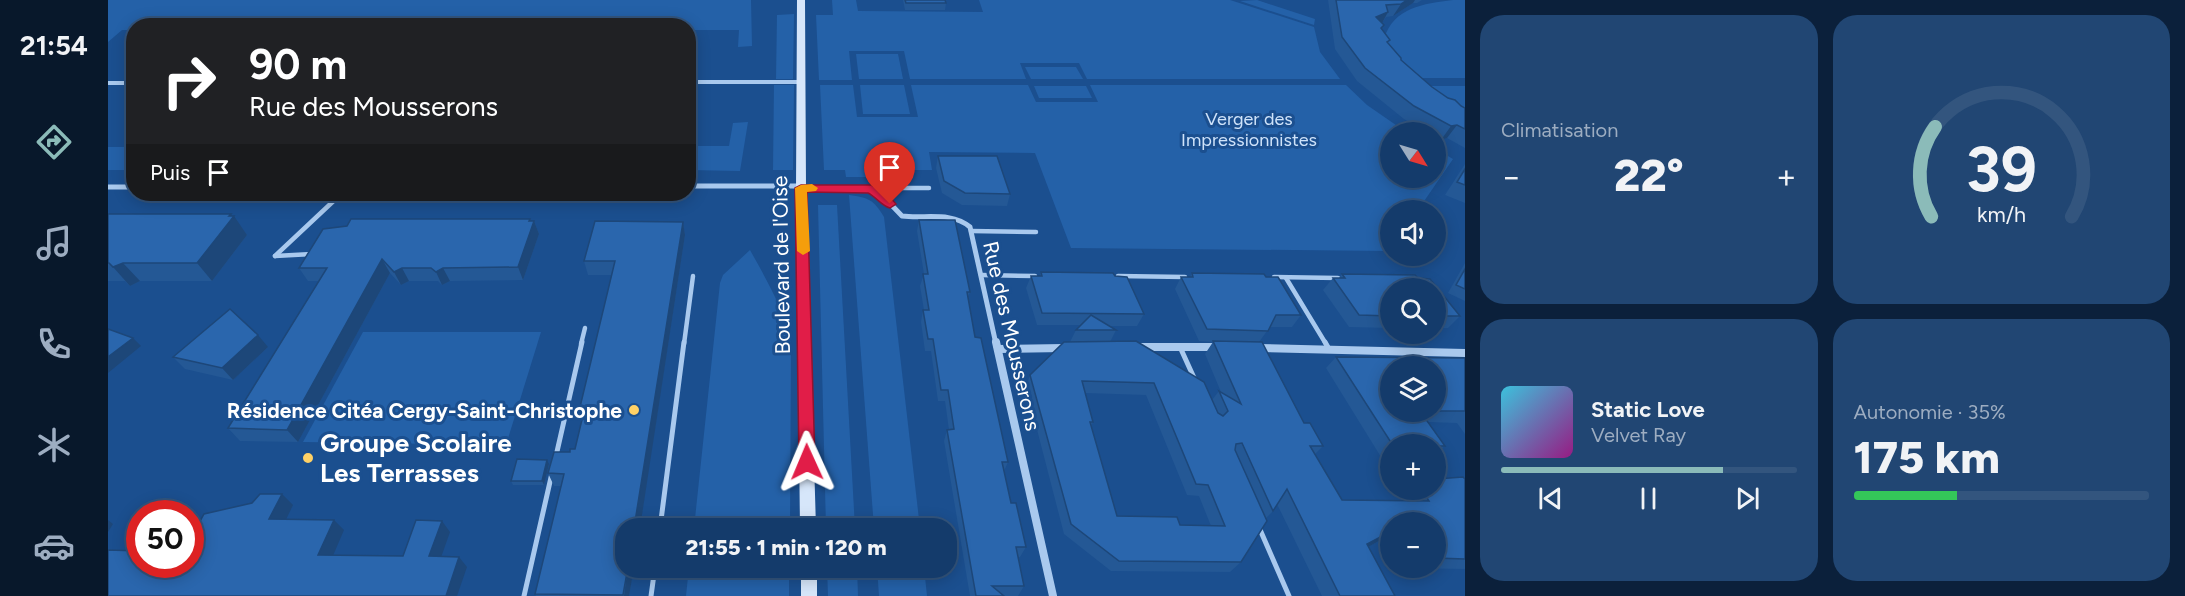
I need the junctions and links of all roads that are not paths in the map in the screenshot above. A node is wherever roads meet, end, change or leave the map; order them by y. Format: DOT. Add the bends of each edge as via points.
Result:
graph roads {
  1 [pos="801,0"];
  2 [pos="108,82"];
  3 [pos="126,82"];
  4 [pos="696,82"];
  5 [pos="750,82"];
  6 [pos="800,82"];
  7 [pos="696,186"];
  8 [pos="108,187"];
  9 [pos="126,187"];
  10 [pos="801,187"];
  11 [pos="929,188"];
  12 [pos="878,192"];
  13 [pos="334,201"];
  14 [pos="970,231"];
  15 [pos="1036,232"];
  16 [pos="317,254"];
  17 [pos="981,275"];
  18 [pos="693,276"];
  19 [pos="1038,276"];
  20 [pos="1106,276"];
  21 [pos="1196,277"];
  22 [pos="1264,277"];
  23 [pos="1286,278"];
  24 [pos="1344,278"];
  25 [pos="585,328"];
  26 [pos="1127,347"];
  27 [pos="1180,347"];
  28 [pos="1068,348"];
  29 [pos="1226,348"];
  30 [pos="1249,348"];
  31 [pos="998,349"];
  32 [pos="1329,349"];
  33 [pos="1465,353"];
  34 [pos="1200,390"];
  35 [pos="661,518"];
  36 [pos="808,518"];
  37 [pos="1257,522"];
  38 [pos="653,578"];
  39 [pos="809,578"];
  40 [pos="524,596"];
  41 [pos="651,596"];
  42 [pos="809,596"];
  43 [pos="1053,596"];
  44 [pos="1289,596"];
  1 -- 6 [label="main road, Boulevard de l'Oise"];
  2 -- 3 [label="street"];
  4 -- 5 [label="street"];
  5 -- 6 [label="street"];
  6 -- 10 [label="main road, Boulevard de l'Oise"];
  7 -- 10 [label="street"];
  8 -- 9 [label="street"];
  10 -- 12 [label="street" via="866,188"];
  10 -- 36 [label="main road, Boulevard de l'Oise"];
  11 -- 12 [label="lane"];
  12 -- 14 [label="street, Rue des Mousserons" via="902,216 958,219 967,223"];
  13 -- 16 [label="lane" via="275,256"];
  14 -- 15 [label="lane"];
  14 -- 17 [label="street, Rue des Mousserons"];
  17 -- 19 [label="lane"];
  17 -- 31 [label="street, Rue des Mousserons"];
  18 -- 35 [label="lane"];
  20 -- 21 [label="lane"];
  22 -- 23 [label="lane"];
  23 -- 24 [label="lane"];
  23 -- 32 [label="lane"];
  25 -- 40 [label="lane"];
  26 -- 27 [label="street"];
  27 -- 29 [label="street"];
  27 -- 34 [label="lane"];
  28 -- 31 [label="street"];
  30 -- 32 [label="street"];
  31 -- 43 [label="street, Rue des Mousserons"];
  32 -- 33 [label="street"];
  37 -- 44 [label="lane"];
  38 -- 41 [label="lane"];
  39 -- 42 [label="main road"];
}
